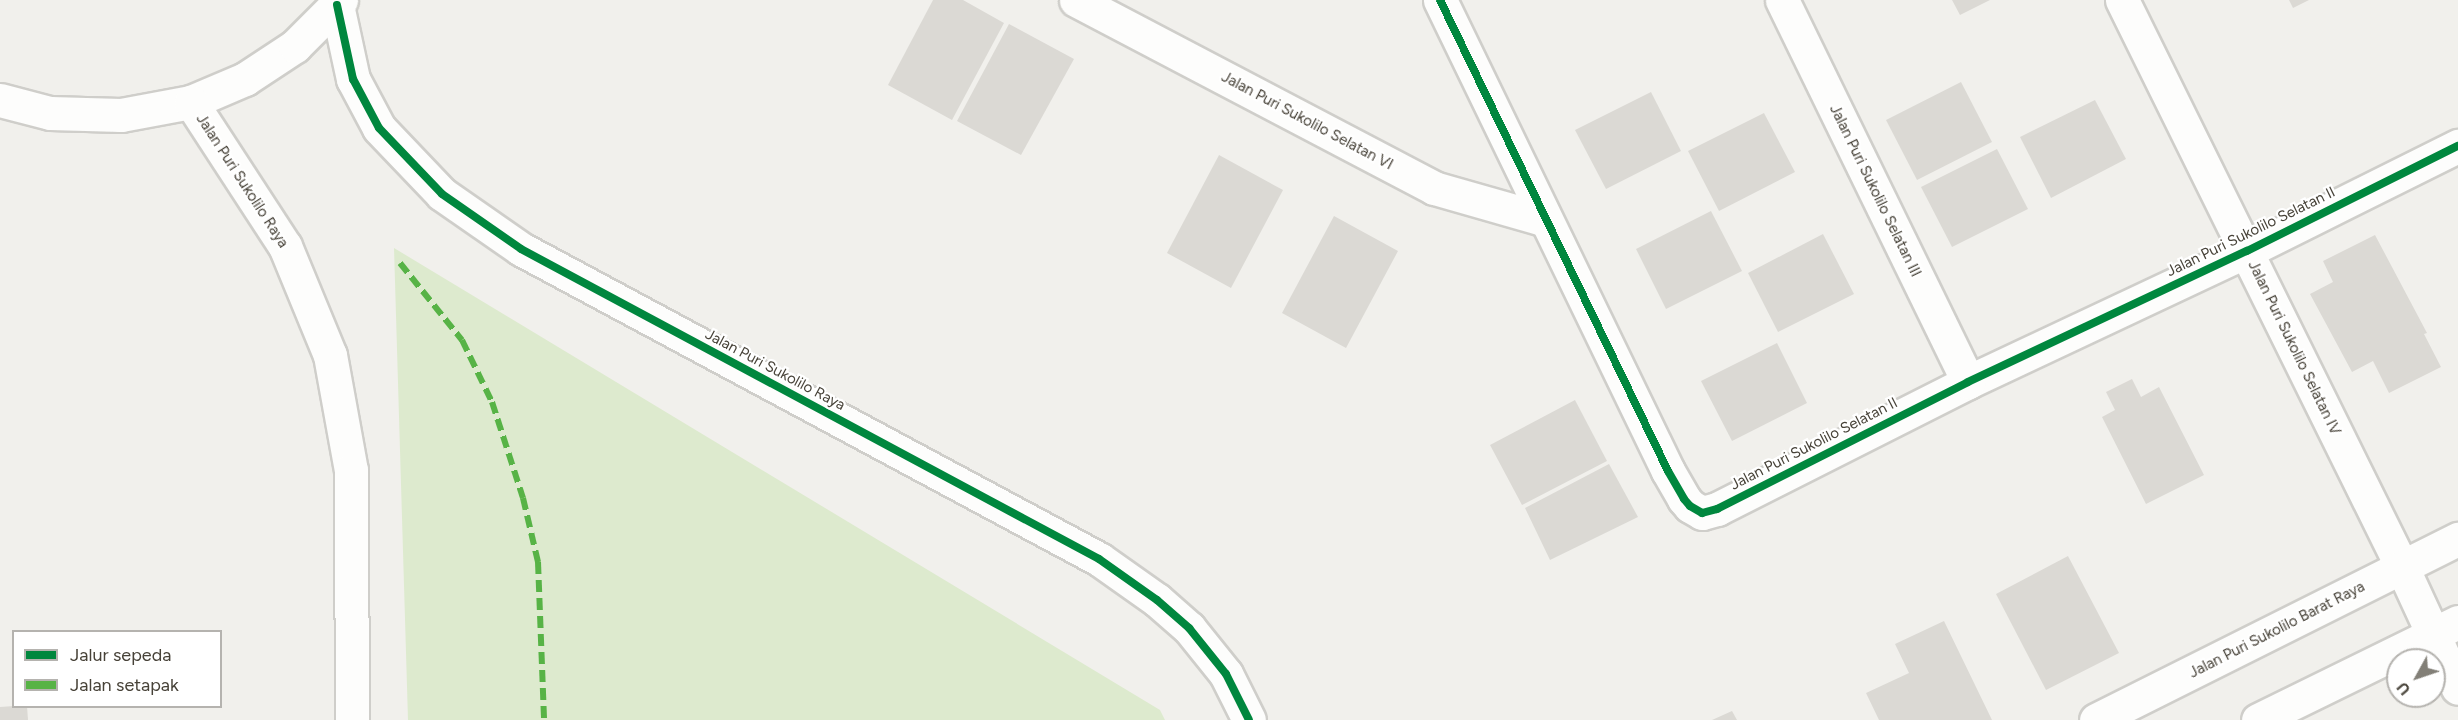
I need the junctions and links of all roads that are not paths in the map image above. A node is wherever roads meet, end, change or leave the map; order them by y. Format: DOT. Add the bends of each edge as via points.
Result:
graph roads {
  1 [pos="1076,0"];
  2 [pos="1440,0"];
  3 [pos="1782,0"];
  4 [pos="2122,0"];
  5 [pos="339,3"];
  6 [pos="0,100"];
  7 [pos="191,102"];
  8 [pos="2458,146"];
  9 [pos="1546,220"];
  10 [pos="2247,251"];
  11 [pos="1968,382"];
  12 [pos="2458,539"];
  13 [pos="2402,567"];
  14 [pos="2445,628"];
  15 [pos="2458,688"];
  16 [pos="352,720"];
  17 [pos="1249,720"];
  18 [pos="2096,720"];
  19 [pos="2258,720"];
  1 -- 9 [label="street, Jalan Puri Sukolilo Selatan VI" via="1434,188"];
  2 -- 9 [label="street, Jalan Puri Sukolilo Selatan II"];
  3 -- 11 [label="street, Jalan Puri Sukolilo Selatan III"];
  4 -- 10 [label="street, Jalan Puri Sukolilo Selatan IV"];
  5 -- 7 [label="street" via="295,46 245,79"];
  5 -- 17 [label="street, Jalan Puri Sukolilo Raya" via="353,80 379,128 442,194 521,249 1100,558 1189,628 1226,674"];
  6 -- 7 [label="street" via="50,113 121,115"];
  7 -- 16 [label="street, Jalan Puri Sukolilo Raya" via="285,246 330,355 351,470"];
  8 -- 10 [label="street, Jalan Puri Sukolilo Selatan II"];
  9 -- 11 [label="street, Jalan Puri Sukolilo Selatan II" via="1668,471 1684,499 1702,513 1717,509"];
  10 -- 11 [label="street, Jalan Puri Sukolilo Selatan II"];
  10 -- 13 [label="street, Jalan Puri Sukolilo Selatan IV"];
  12 -- 13 [label="street, Jalan Puri Sukolilo Barat Raya"];
  13 -- 14 [label="street, Jalan Puri Sukolilo Selatan IV"];
  13 -- 18 [label="street, Jalan Puri Sukolilo Barat Raya"];
  14 -- 15 [label="street, Jalan Puri Sukolilo Selatan IV"];
  14 -- 19 [label="street"];
}
